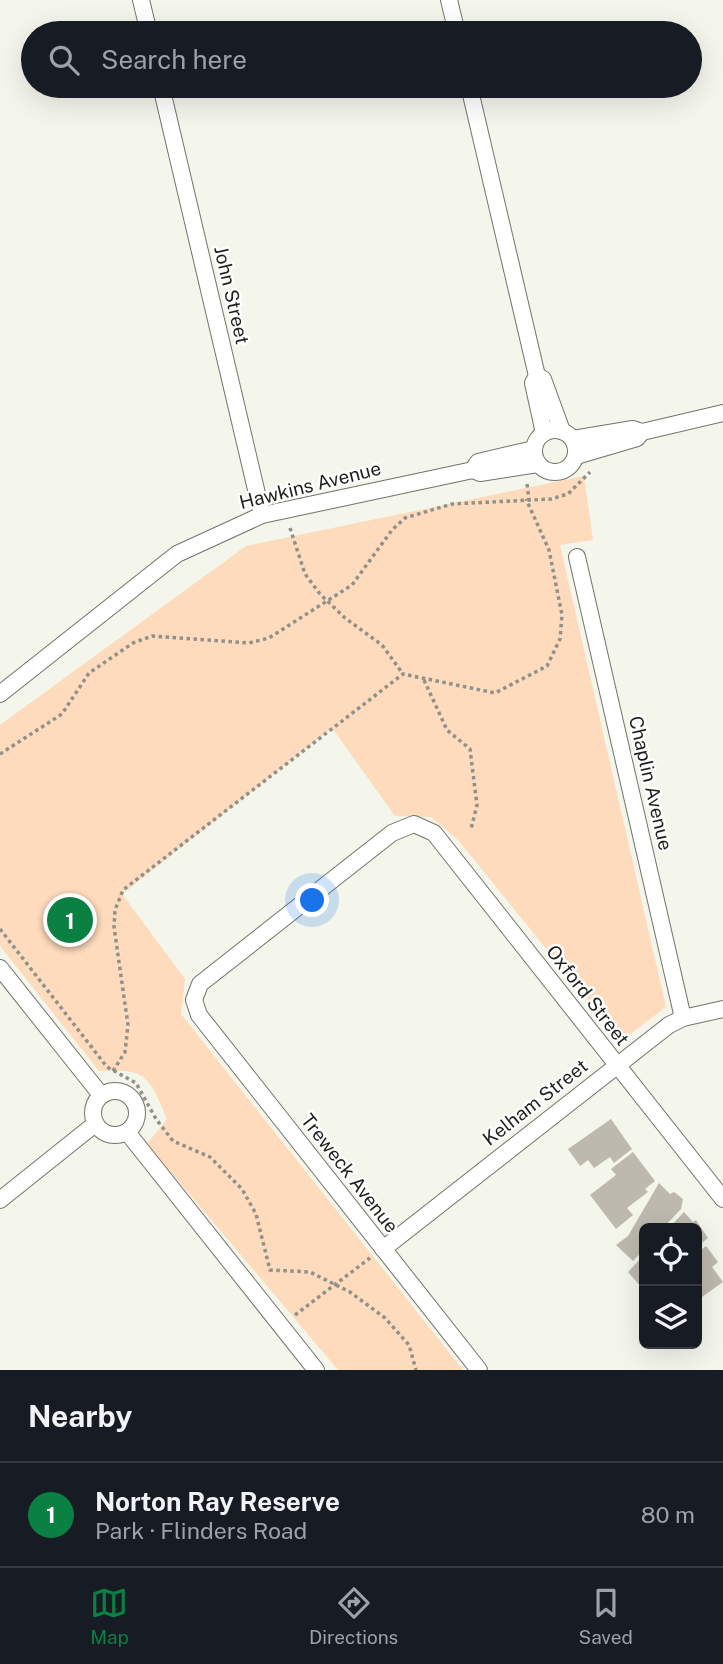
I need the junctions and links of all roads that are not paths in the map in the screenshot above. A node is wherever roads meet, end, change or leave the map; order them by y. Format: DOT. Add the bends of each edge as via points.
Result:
graph roads {
  1 [pos="141,0"];
  2 [pos="450,0"];
  3 [pos="146,21"];
  4 [pos="454,21"];
  5 [pos="164,98"];
  6 [pos="473,98"];
  7 [pos="537,376"];
  8 [pos="723,413"];
  9 [pos="642,432"];
  10 [pos="544,433"];
  11 [pos="568,435"];
  12 [pos="536,456"];
  13 [pos="576,456"];
  14 [pos="262,515"];
  15 [pos="577,557"];
  16 [pos="0,694"];
  17 [pos="0,968"];
  18 [pos="194,1000"];
  19 [pos="723,1009"];
  20 [pos="683,1018"];
  21 [pos="617,1064"];
  22 [pos="101,1095"];
  23 [pos="95,1124"];
  24 [pos="127,1132"];
  25 [pos="723,1199"];
  26 [pos="0,1200"];
  27 [pos="383,1249"];
  28 [pos="316,1370"];
  29 [pos="479,1370"];
  1 -- 3 [label="street"];
  2 -- 4 [label="street"];
  5 -- 14 [label="street, John Street"];
  6 -- 7 [label="street"];
  7 -- 10 [label="street" via="533,383"];
  7 -- 11 [label="street" via="543,379"];
  8 -- 9 [label="street"];
  9 -- 11 [label="street"];
  9 -- 13 [label="street" via="637,438"];
  10 -- 11 [label="street"];
  10 -- 12 [label="street"];
  11 -- 13 [label="street"];
  12 -- 13 [label="street" via="547,471 562,471"];
  12 -- 14 [label="street, Hawkins Avenue" via="480,473 473,470"];
  14 -- 16 [label="street, Hawkins Avenue" via="177,554"];
  15 -- 20 [label="street, Chaplin Avenue"];
  17 -- 22 [label="street"];
  18 -- 21 [label="street, Oxford Street" via="200,984 392,833 414,824 433,833"];
  18 -- 27 [label="street, Treweck Avenue" via="199,1015"];
  19 -- 20 [label="street, Kelham Street"];
  20 -- 21 [label="street, Kelham Street"];
  21 -- 25 [label="street, Oxford Street"];
  21 -- 27 [label="street, Kelham Street"];
  22 -- 23 [label="street" via="93,1109"];
  22 -- 24 [label="street" via="117,1090 135,1103 137,1115"];
  23 -- 24 [label="street" via="116,1136"];
  23 -- 26 [label="street"];
  24 -- 28 [label="street"];
  27 -- 29 [label="street, Treweck Avenue"];
}
